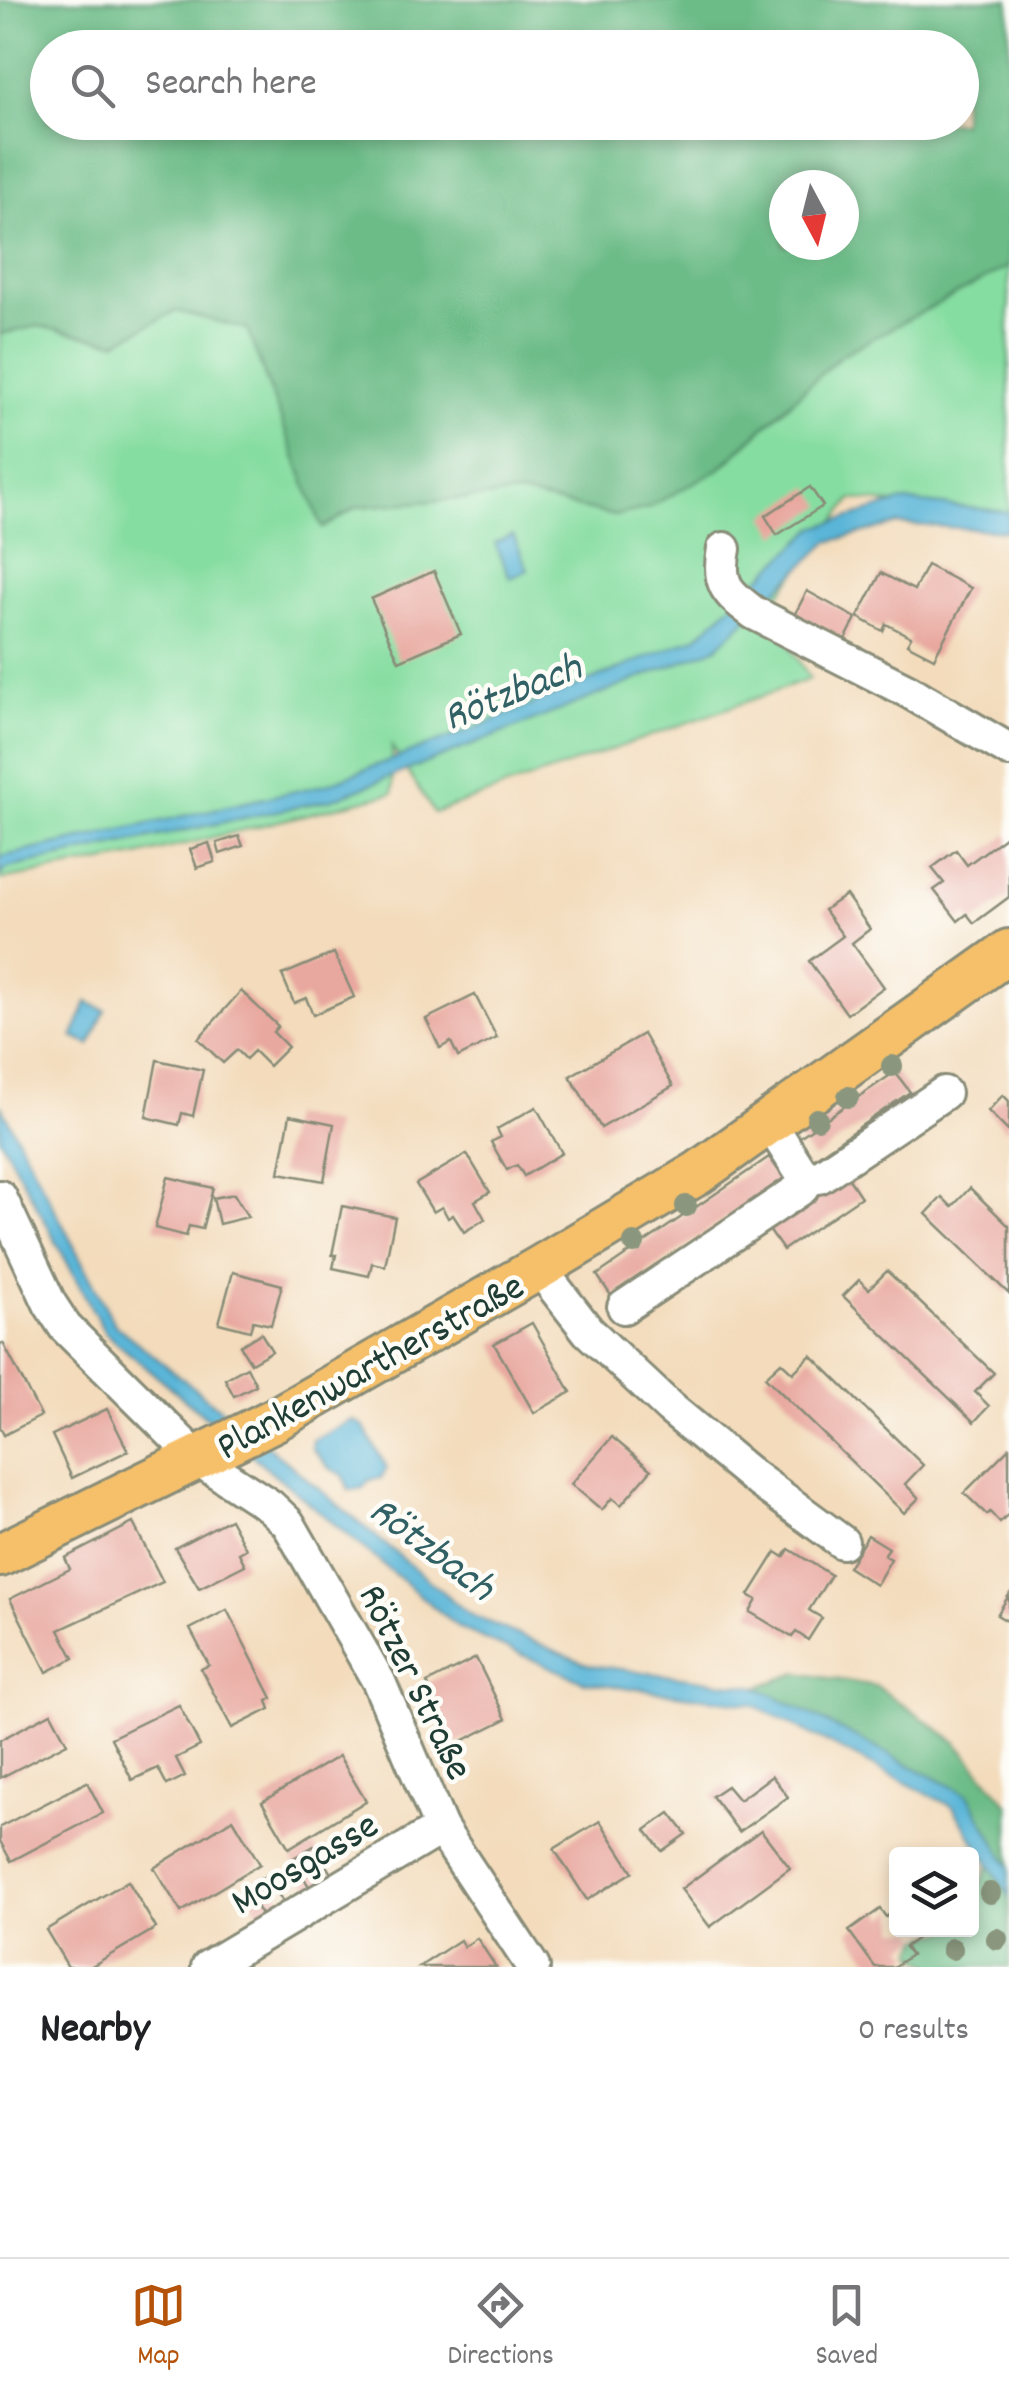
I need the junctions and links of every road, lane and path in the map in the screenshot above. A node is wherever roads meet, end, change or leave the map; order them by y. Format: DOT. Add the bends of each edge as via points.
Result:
graph roads {
  1 [pos="724,549"];
  2 [pos="1009,750"];
  3 [pos="1009,951"];
  4 [pos="944,1093"];
  5 [pos="769,1122"];
  6 [pos="804,1177"];
  7 [pos="0,1197"];
  8 [pos="540,1268"];
  9 [pos="624,1308"];
  10 [pos="211,1453"];
  11 [pos="842,1542"];
  12 [pos="0,1555"];
  13 [pos="441,1828"];
  14 [pos="208,1967"];
  15 [pos="533,1967"];
  1 -- 2 [label="street" via="724,584 745,606"];
  3 -- 5 [label="main road, Plankenwartherstraße"];
  4 -- 6 [label="street" via="819,1178"];
  5 -- 6 [label="street"];
  5 -- 8 [label="main road, Plankenwartherstraße"];
  6 -- 9 [label="street" via="802,1188"];
  7 -- 10 [label="street, Plankenwartherstraße" via="65,1327"];
  8 -- 10 [label="main road, Plankenwartherstraße"];
  8 -- 11 [label="street, Plankenwartherstraße" via="588,1332 670,1408"];
  10 -- 12 [label="main road, Plankenwartherstraße"];
  10 -- 13 [label="street, Rötzer Straße" via="288,1523 379,1682"];
  13 -- 14 [label="street, Moosgasse"];
  13 -- 15 [label="street, Rötzer Straße"];
}
